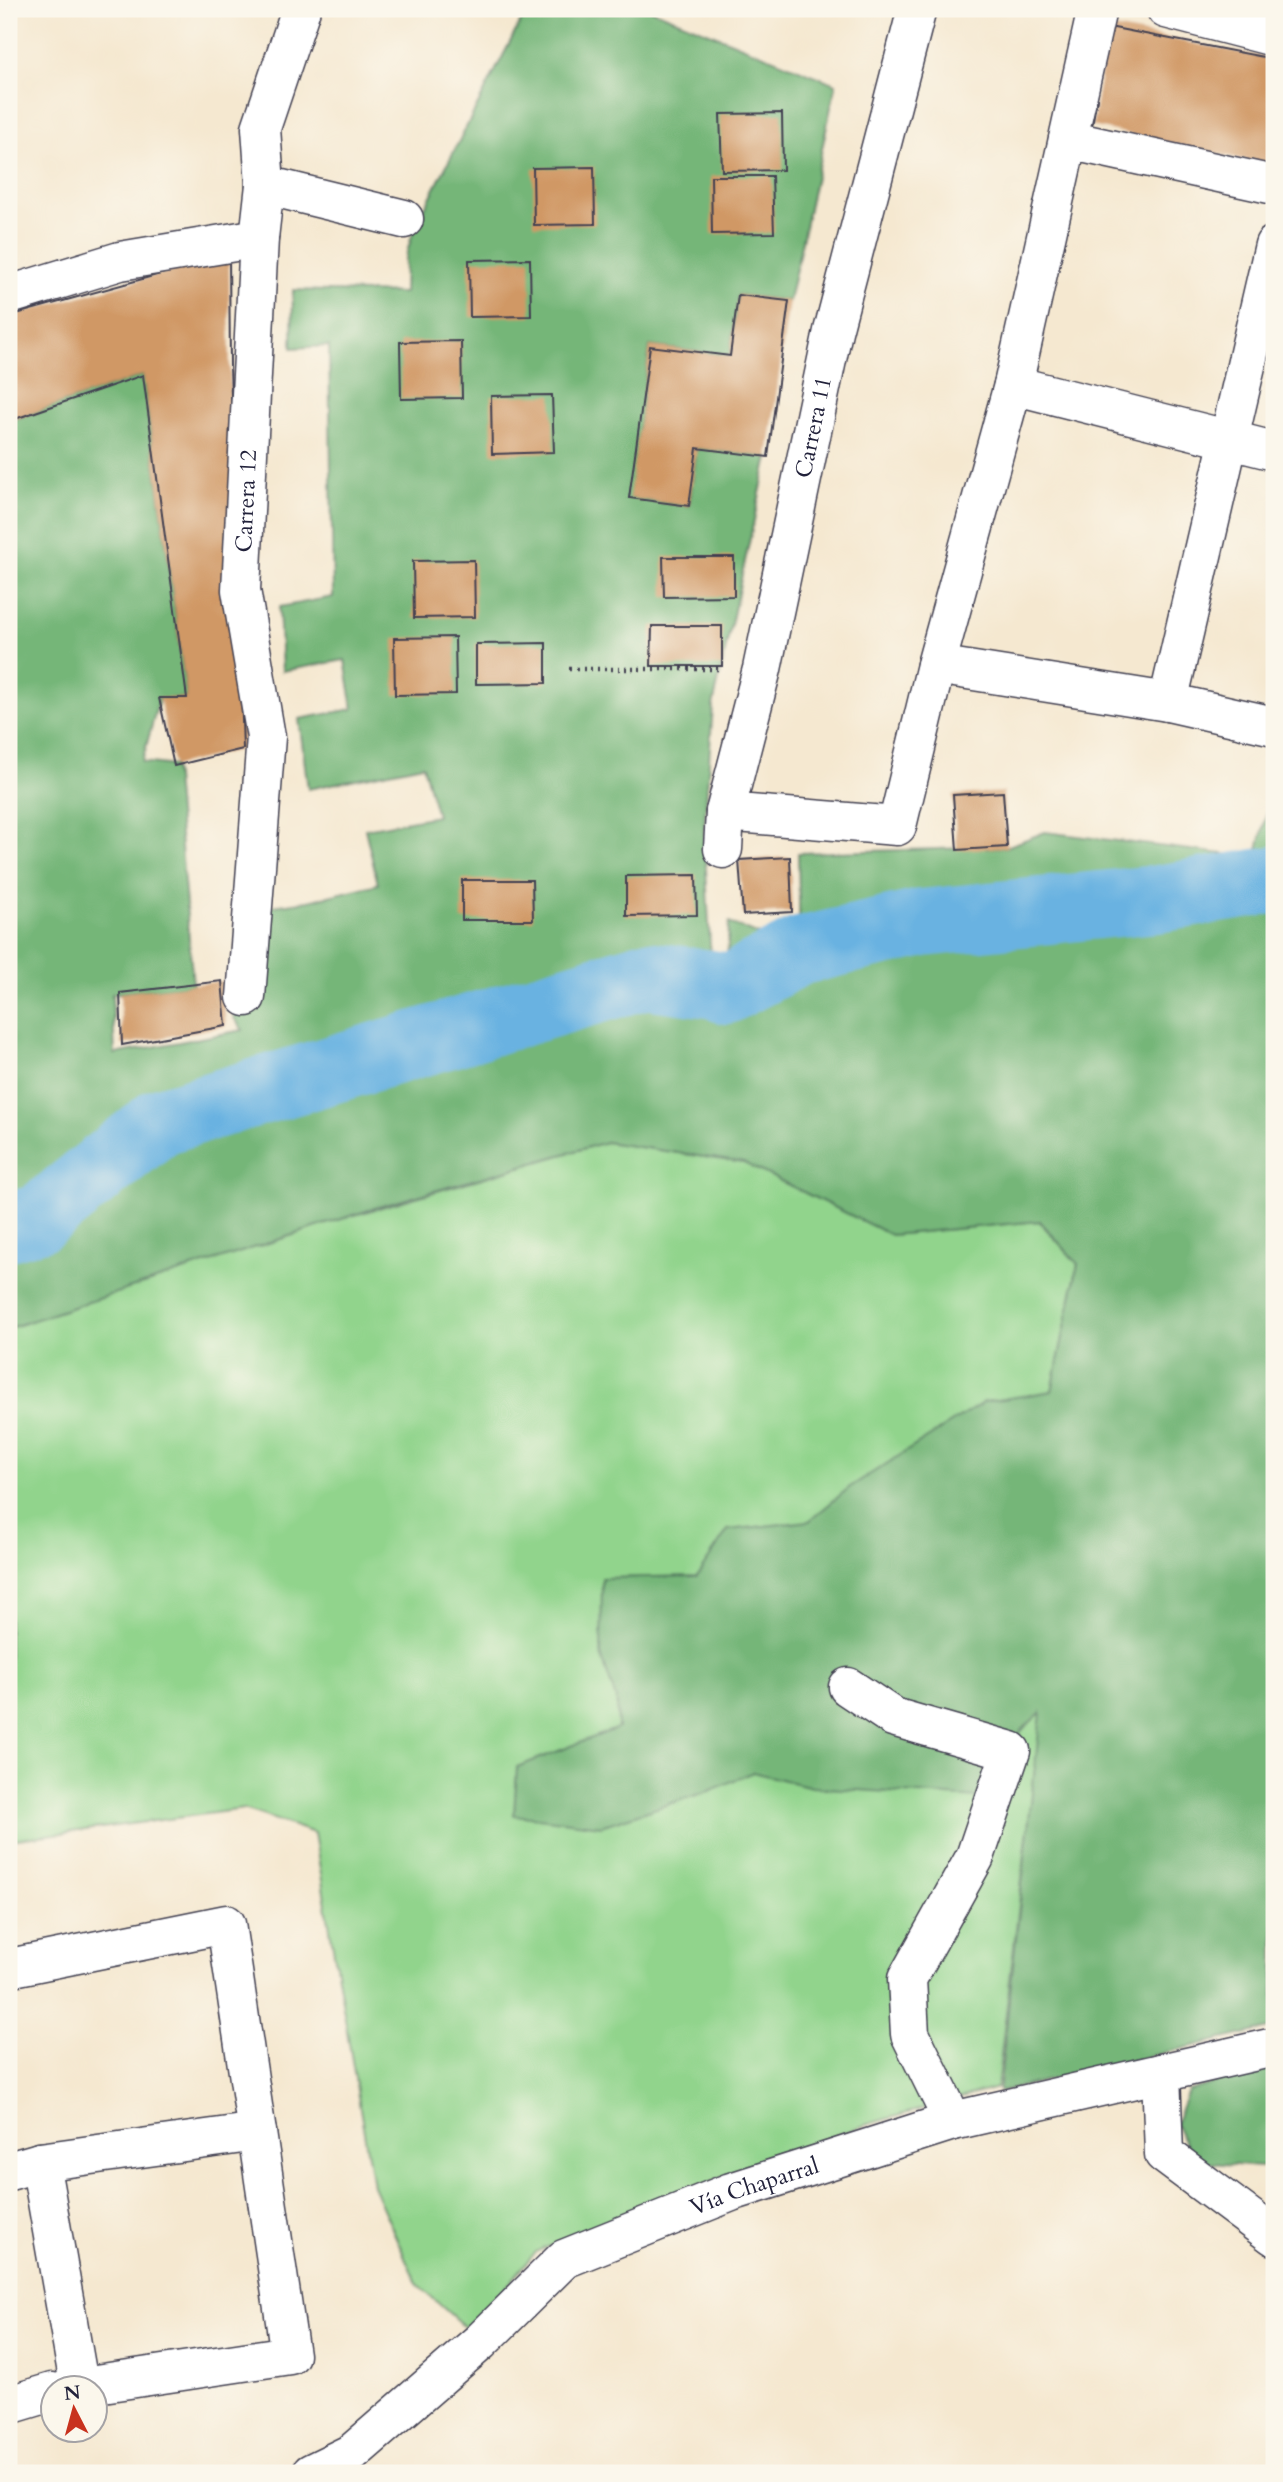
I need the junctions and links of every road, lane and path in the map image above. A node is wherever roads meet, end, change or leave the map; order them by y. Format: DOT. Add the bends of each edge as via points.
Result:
graph roads {
  1 [pos="301,9"];
  2 [pos="917,9"];
  3 [pos="1097,9"];
  4 [pos="1166,9"];
  5 [pos="1274,37"];
  6 [pos="1069,140"];
  7 [pos="265,185"];
  8 [pos="1274,185"];
  9 [pos="404,219"];
  10 [pos="259,238"];
  11 [pos="1274,245"];
  12 [pos="9,295"];
  13 [pos="1013,385"];
  14 [pos="1230,440"];
  15 [pos="1274,451"];
  16 [pos="936,665"];
  17 [pos="569,669"];
  18 [pos="762,669"];
  19 [pos="1168,702"];
  20 [pos="1274,726"];
  21 [pos="246,998"];
  22 [pos="848,1687"];
  23 [pos="9,1968"];
  24 [pos="1274,2047"];
  25 [pos="1161,2073"];
  26 [pos="953,2121"];
  27 [pos="257,2132"];
  28 [pos="24,2167"];
  29 [pos="1274,2236"];
  30 [pos="64,2374"];
  31 [pos="108,2382"];
  32 [pos="38,2396"];
  33 [pos="9,2405"];
  34 [pos="311,2473"];
  1 -- 7 [label="street, Carrera 12" via="261,128"];
  2 -- 18 [label="street, Carrera 11" via="833,331"];
  3 -- 6 [label="street"];
  4 -- 5 [label="street"];
  6 -- 8 [label="street"];
  6 -- 13 [label="street"];
  7 -- 9 [label="street"];
  7 -- 10 [label="street, Carrera 12"];
  10 -- 12 [label="street" via="120,261"];
  10 -- 21 [label="street, Carrera 12" via="241,590 266,737"];
  11 -- 14 [label="street"];
  13 -- 14 [label="street"];
  13 -- 16 [label="street"];
  14 -- 15 [label="street"];
  14 -- 19 [label="street"];
  16 -- 18 [label="street, Carrera 11" via="897,826 724,830"];
  16 -- 19 [label="street"];
  17 -- 18 [label="path"];
  19 -- 20 [label="street"];
  22 -- 26 [label="street" via="893,1717 1011,1751 975,1857 907,1979 910,2034"];
  23 -- 27 [label="street" via="226,1924"];
  24 -- 25 [label="street, Vía Chaparral"];
  25 -- 26 [label="street, Vía Chaparral"];
  25 -- 29 [label="street" via="1164,2154"];
  26 -- 34 [label="street, Vía Chaparral" via="731,2192 564,2259 481,2342 352,2453"];
  27 -- 28 [label="street"];
  27 -- 31 [label="street" via="290,2355"];
  28 -- 30 [label="street"];
  32 -- 33 [label="street"];
}
